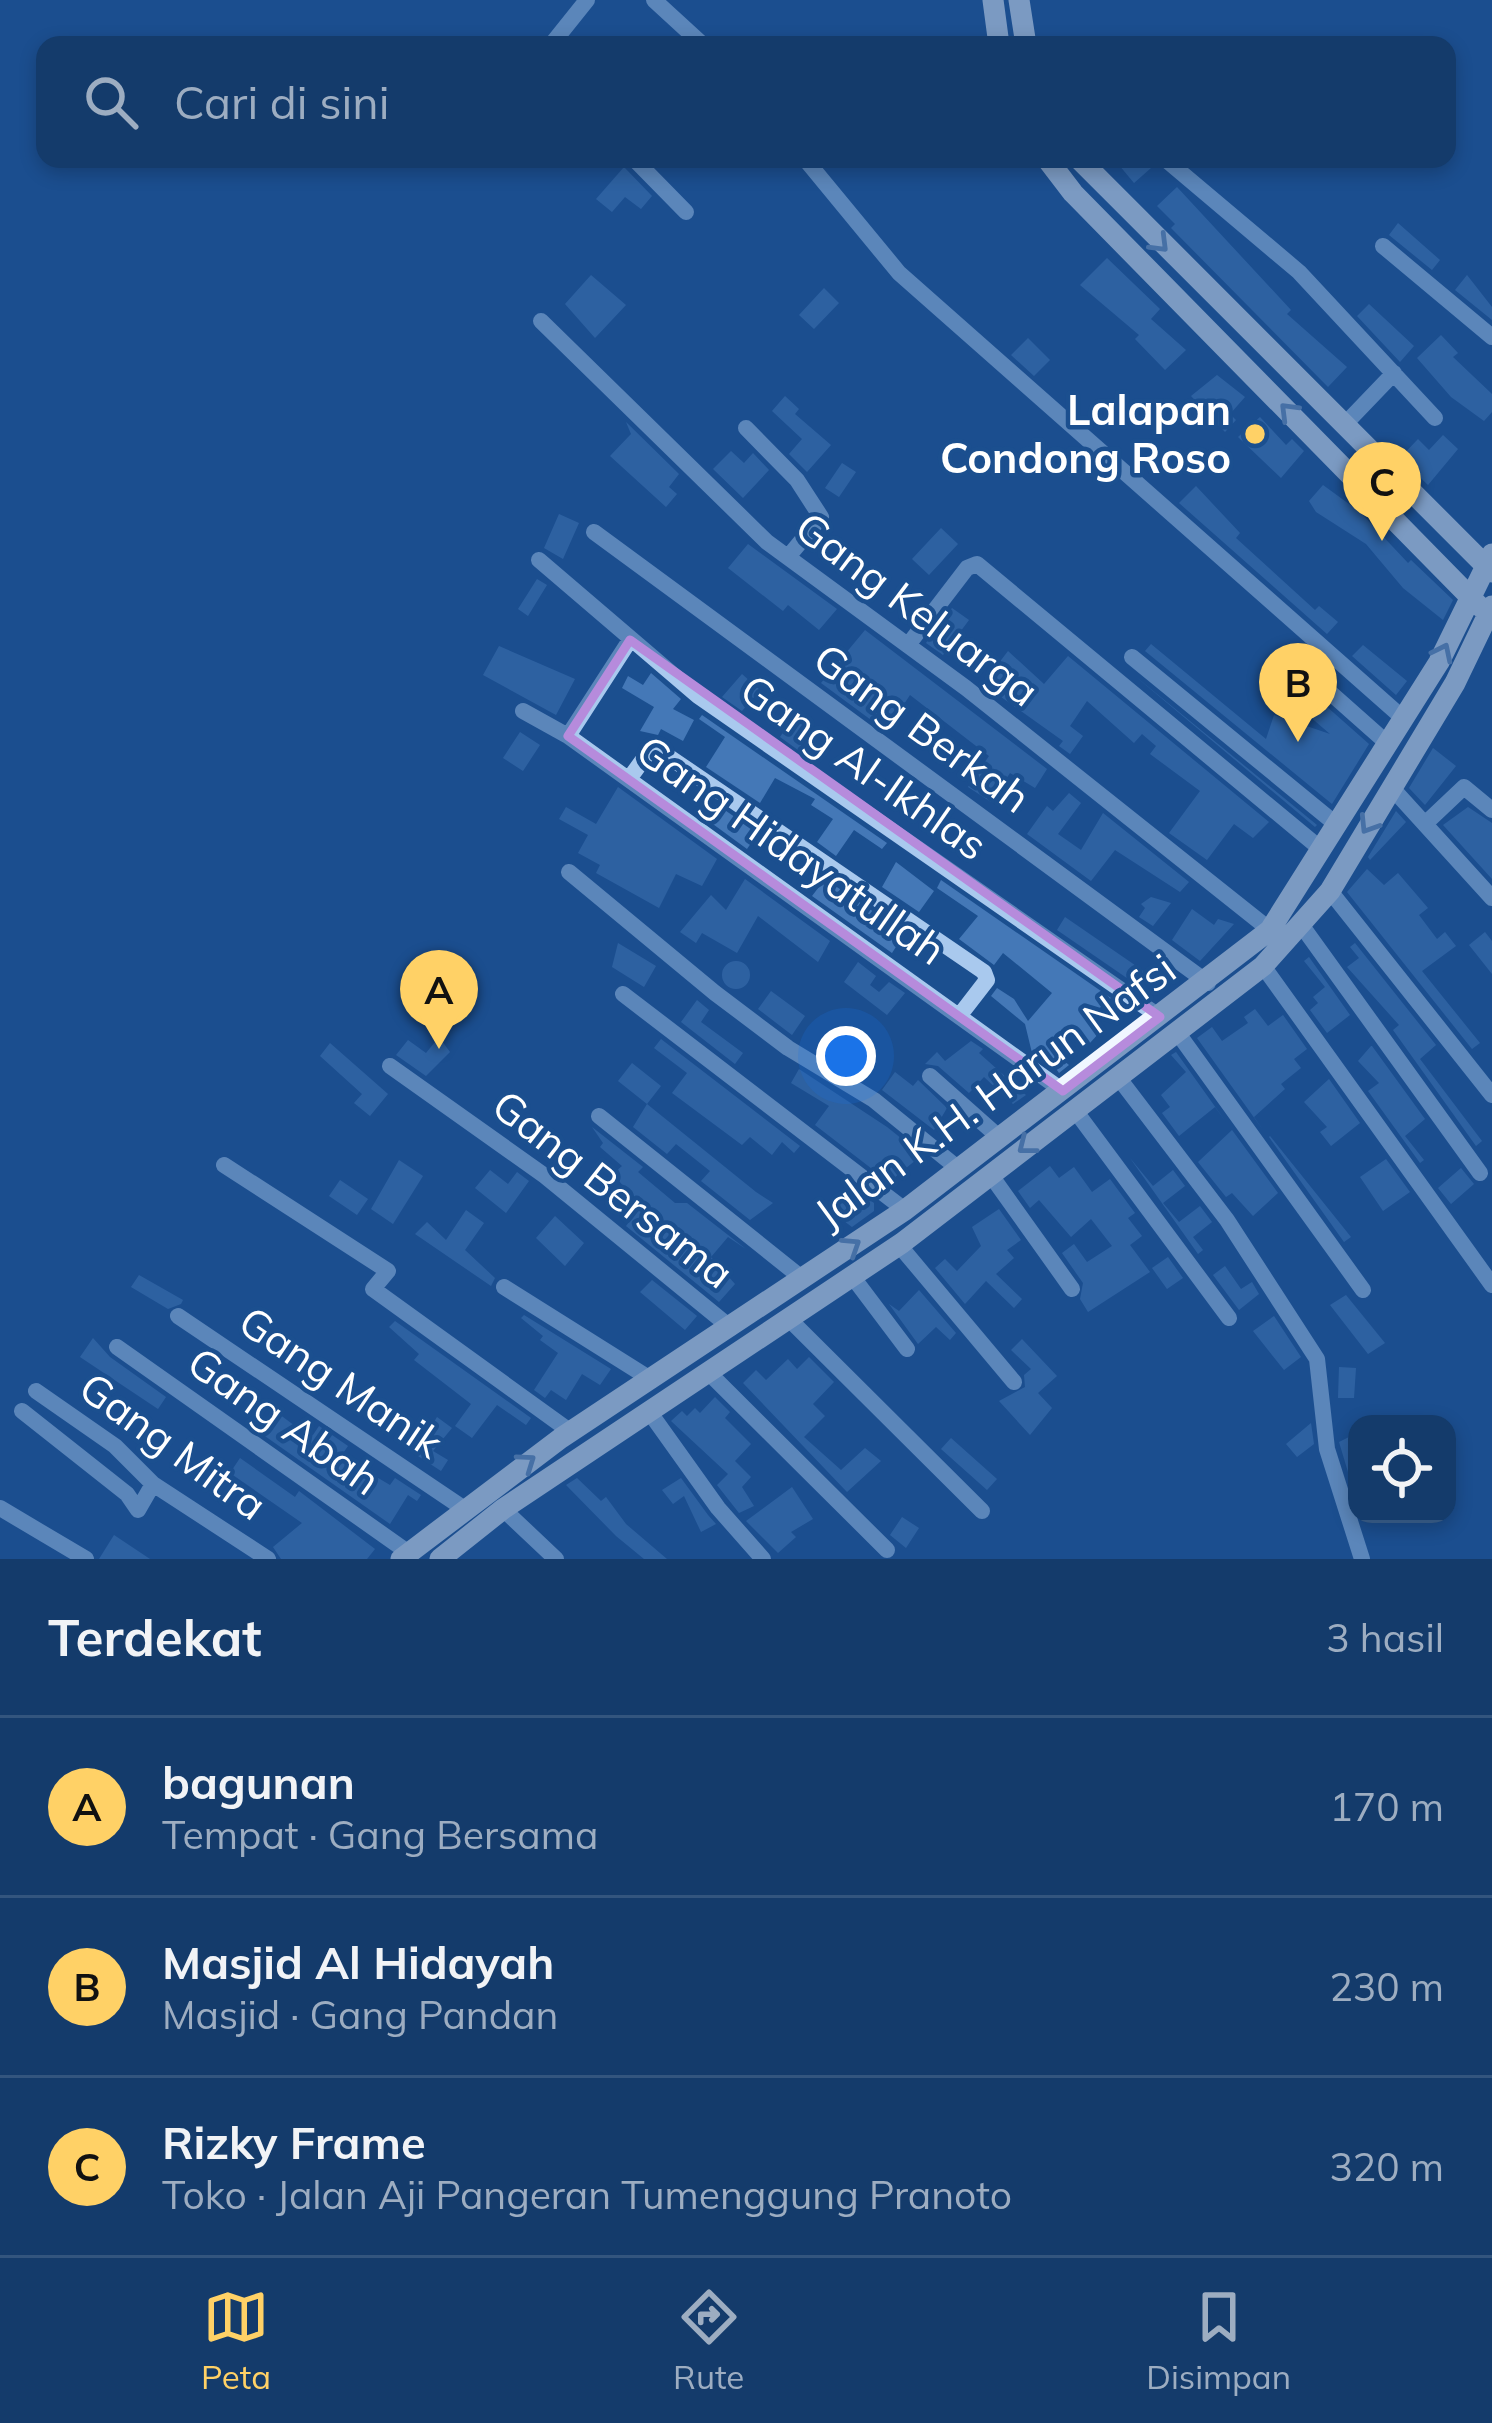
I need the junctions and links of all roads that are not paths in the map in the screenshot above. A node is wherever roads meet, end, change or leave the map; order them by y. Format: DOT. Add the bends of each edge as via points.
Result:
graph roads {
  1 [pos="587,0"];
  2 [pos="654,0"];
  3 [pos="993,0"];
  4 [pos="1019,0"];
  5 [pos="558,36"];
  6 [pos="693,36"];
  7 [pos="998,36"];
  8 [pos="1025,36"];
  9 [pos="643,168"];
  10 [pos="812,168"];
  11 [pos="1054,168"];
  12 [pos="1088,168"];
  13 [pos="1176,168"];
  14 [pos="686,212"];
  15 [pos="1383,246"];
  16 [pos="541,321"];
  17 [pos="1492,337"];
  18 [pos="1394,373"];
  19 [pos="1435,418"];
  20 [pos="1347,422"];
  21 [pos="746,428"];
  22 [pos="594,532"];
  23 [pos="788,557"];
  24 [pos="539,560"];
  25 [pos="1490,564"];
  26 [pos="1469,596"];
  27 [pos="1490,610"];
  28 [pos="630,640"];
  29 [pos="908,645"];
  30 [pos="1132,657"];
  31 [pos="1324,688"];
  32 [pos="523,711"];
  33 [pos="1404,719"];
  34 [pos="568,736"];
  35 [pos="1387,742"];
  36 [pos="629,778"];
  37 [pos="1392,788"];
  38 [pos="1492,810"];
  39 [pos="1422,818"];
  40 [pos="1337,825"];
  41 [pos="1322,850"];
  42 [pos="569,872"];
  43 [pos="1330,890"];
  44 [pos="1492,898"];
  45 [pos="1302,926"];
  46 [pos="1270,930"];
  47 [pos="1263,966"];
  48 [pos="1208,983"];
  49 [pos="623,994"];
  50 [pos="960,1015"];
  51 [pos="1168,1025"];
  52 [pos="390,1066"];
  53 [pos="930,1076"];
  54 [pos="1118,1077"];
  55 [pos="1492,1096"];
  56 [pos="1069,1100"];
  57 [pos="599,1116"];
  58 [pos="1001,1139"];
  59 [pos="224,1165"];
  60 [pos="1480,1173"];
  61 [pos="990,1174"];
  62 [pos="955,1183"];
  63 [pos="905,1210"];
  64 [pos="899,1245"];
  65 [pos="851,1276"];
  66 [pos="803,1279"];
  67 [pos="1492,1285"];
  68 [pos="504,1287"];
  69 [pos="1072,1288"];
  70 [pos="1363,1290"];
  71 [pos="178,1316"];
  72 [pos="788,1318"];
  73 [pos="1229,1318"];
  74 [pos="731,1328"];
  75 [pos="117,1347"];
  76 [pos="907,1349"];
  77 [pos="707,1371"];
  78 [pos="652,1380"];
  79 [pos="1014,1382"];
  80 [pos="36,1391"];
  81 [pos="648,1410"];
  82 [pos="22,1411"];
  83 [pos="571,1432"];
  84 [pos="153,1484"];
  85 [pos="0,1508"];
  86 [pos="464,1508"];
  87 [pos="502,1509"];
  88 [pos="982,1511"];
  89 [pos="887,1550"];
  90 [pos="405,1556"];
  91 [pos="86,1559"];
  92 [pos="268,1559"];
  93 [pos="440,1559"];
  94 [pos="556,1559"];
  95 [pos="764,1559"];
  96 [pos="1362,1559"];
  1 -- 5 [label="street"];
  2 -- 6 [label="street"];
  3 -- 7 [label="main road"];
  4 -- 8 [label="main road"];
  9 -- 14 [label="street"];
  10 -- 33 [label="street" via="899,274"];
  26 -- 11 [label="main road, one-way"];
  12 -- 20 [label="main road, one-way"];
  13 -- 18 [label="street" via="1299,272"];
  15 -- 17 [label="street"];
  16 -- 23 [label="street, Gang Keluarga"];
  18 -- 19 [label="street"];
  18 -- 20 [label="street"];
  20 -- 25 [label="main road"];
  21 -- 23 [label="street" via="821,517"];
  22 -- 48 [label="street, Gang Berkah"];
  23 -- 29 [label="street, Gang Keluarga"];
  24 -- 28 [label="street, Gang Al-Ikhlas"];
  25 -- 26 [label="main road, Jalan K.H. Harun Nafsi"];
  26 -- 27 [label="main road"];
  33 -- 26 [label="main road, Jalan K.H. Harun Nafsi, one-way"];
  27 -- 37 [label="main road, Jalan K.H. Harun Nafsi"];
  28 -- 34 [label="street"];
  28 -- 51 [label="street, Gang Al-Ikhlas"];
  29 -- 41 [label="street" via="977,564"];
  29 -- 46 [label="street, Gang Keluarga"];
  30 -- 40 [label="street"];
  31 -- 35 [label="street"];
  32 -- 34 [label="street, Gang Hidayatullah"];
  33 -- 35 [label="main road, Jalan K.H. Harun Nafsi"];
  34 -- 36 [label="street, Gang Hidayatullah"];
  35 -- 40 [label="main road, Jalan K.H. Harun Nafsi"];
  36 -- 50 [label="street, Gang Hidayatullah"];
  36 -- 50 [label="street" via="653,746 985,972"];
  37 -- 39 [label="street"];
  37 -- 43 [label="main road, Jalan K.H. Harun Nafsi, one-way"];
  38 -- 39 [label="street" via="1464,787"];
  39 -- 44 [label="street"];
  40 -- 41 [label="main road, Jalan K.H. Harun Nafsi"];
  41 -- 46 [label="main road, Jalan K.H. Harun Nafsi"];
  42 -- 62 [label="street" via="788,1048 874,1100"];
  43 -- 45 [label="main road, Jalan K.H. Harun Nafsi"];
  43 -- 55 [label="street"];
  45 -- 47 [label="main road, Jalan K.H. Harun Nafsi"];
  45 -- 60 [label="street"];
  46 -- 48 [label="main road, Jalan K.H. Harun Nafsi"];
  47 -- 51 [label="main road, Jalan K.H. Harun Nafsi"];
  47 -- 67 [label="street"];
  48 -- 51 [label="main road, Jalan K.H. Harun Nafsi"];
  49 -- 63 [label="street"];
  50 -- 56 [label="street, Gang Hidayatullah"];
  51 -- 54 [label="main road, Jalan K.H. Harun Nafsi"];
  51 -- 56 [label="main road, Jalan K.H. Harun Nafsi"];
  51 -- 70 [label="street, Gang Al-Ikhlas"];
  52 -- 74 [label="street, Gang Bersama" via="545,1176"];
  53 -- 58 [label="street"];
  54 -- 56 [label="main road, Jalan K.H. Harun Nafsi"];
  54 -- 96 [label="street" via="1317,1359 1327,1449"];
  56 -- 58 [label="main road, Jalan K.H. Harun Nafsi"];
  56 -- 61 [label="main road, Jalan K.H. Harun Nafsi, one-way"];
  56 -- 73 [label="street, Gang Hidayatullah"];
  57 -- 66 [label="street"];
  58 -- 62 [label="main road, Jalan K.H. Harun Nafsi"];
  59 -- 83 [label="street" via="388,1270 373,1289"];
  61 -- 62 [label="main road, Jalan K.H. Harun Nafsi"];
  61 -- 69 [label="street"];
  62 -- 63 [label="main road, Jalan K.H. Harun Nafsi"];
  62 -- 64 [label="main road, Jalan K.H. Harun Nafsi"];
  66 -- 63 [label="main road, Jalan K.H. Harun Nafsi, one-way"];
  64 -- 65 [label="main road, Jalan K.H. Harun Nafsi"];
  64 -- 79 [label="street"];
  65 -- 72 [label="main road, Jalan K.H. Harun Nafsi"];
  65 -- 76 [label="street"];
  66 -- 74 [label="main road, Jalan K.H. Harun Nafsi"];
  68 -- 78 [label="street"];
  71 -- 86 [label="street, Gang Manik"];
  72 -- 77 [label="main road, Jalan K.H. Harun Nafsi"];
  72 -- 88 [label="street"];
  74 -- 78 [label="main road, Jalan K.H. Harun Nafsi"];
  75 -- 90 [label="street, Gang Abah"];
  77 -- 81 [label="main road, Jalan K.H. Harun Nafsi"];
  77 -- 89 [label="street"];
  78 -- 83 [label="main road, Jalan K.H. Harun Nafsi"];
  80 -- 84 [label="street, Gang Mitra" via="115,1446"];
  81 -- 87 [label="main road, Jalan K.H. Harun Nafsi"];
  81 -- 95 [label="street"];
  82 -- 84 [label="street" via="138,1510"];
  86 -- 83 [label="main road, Jalan K.H. Harun Nafsi, one-way"];
  84 -- 92 [label="street, Gang Mitra"];
  85 -- 91 [label="street"];
  86 -- 90 [label="main road, Jalan K.H. Harun Nafsi"];
  87 -- 93 [label="main road, Jalan K.H. Harun Nafsi"];
  87 -- 94 [label="street"];
}
